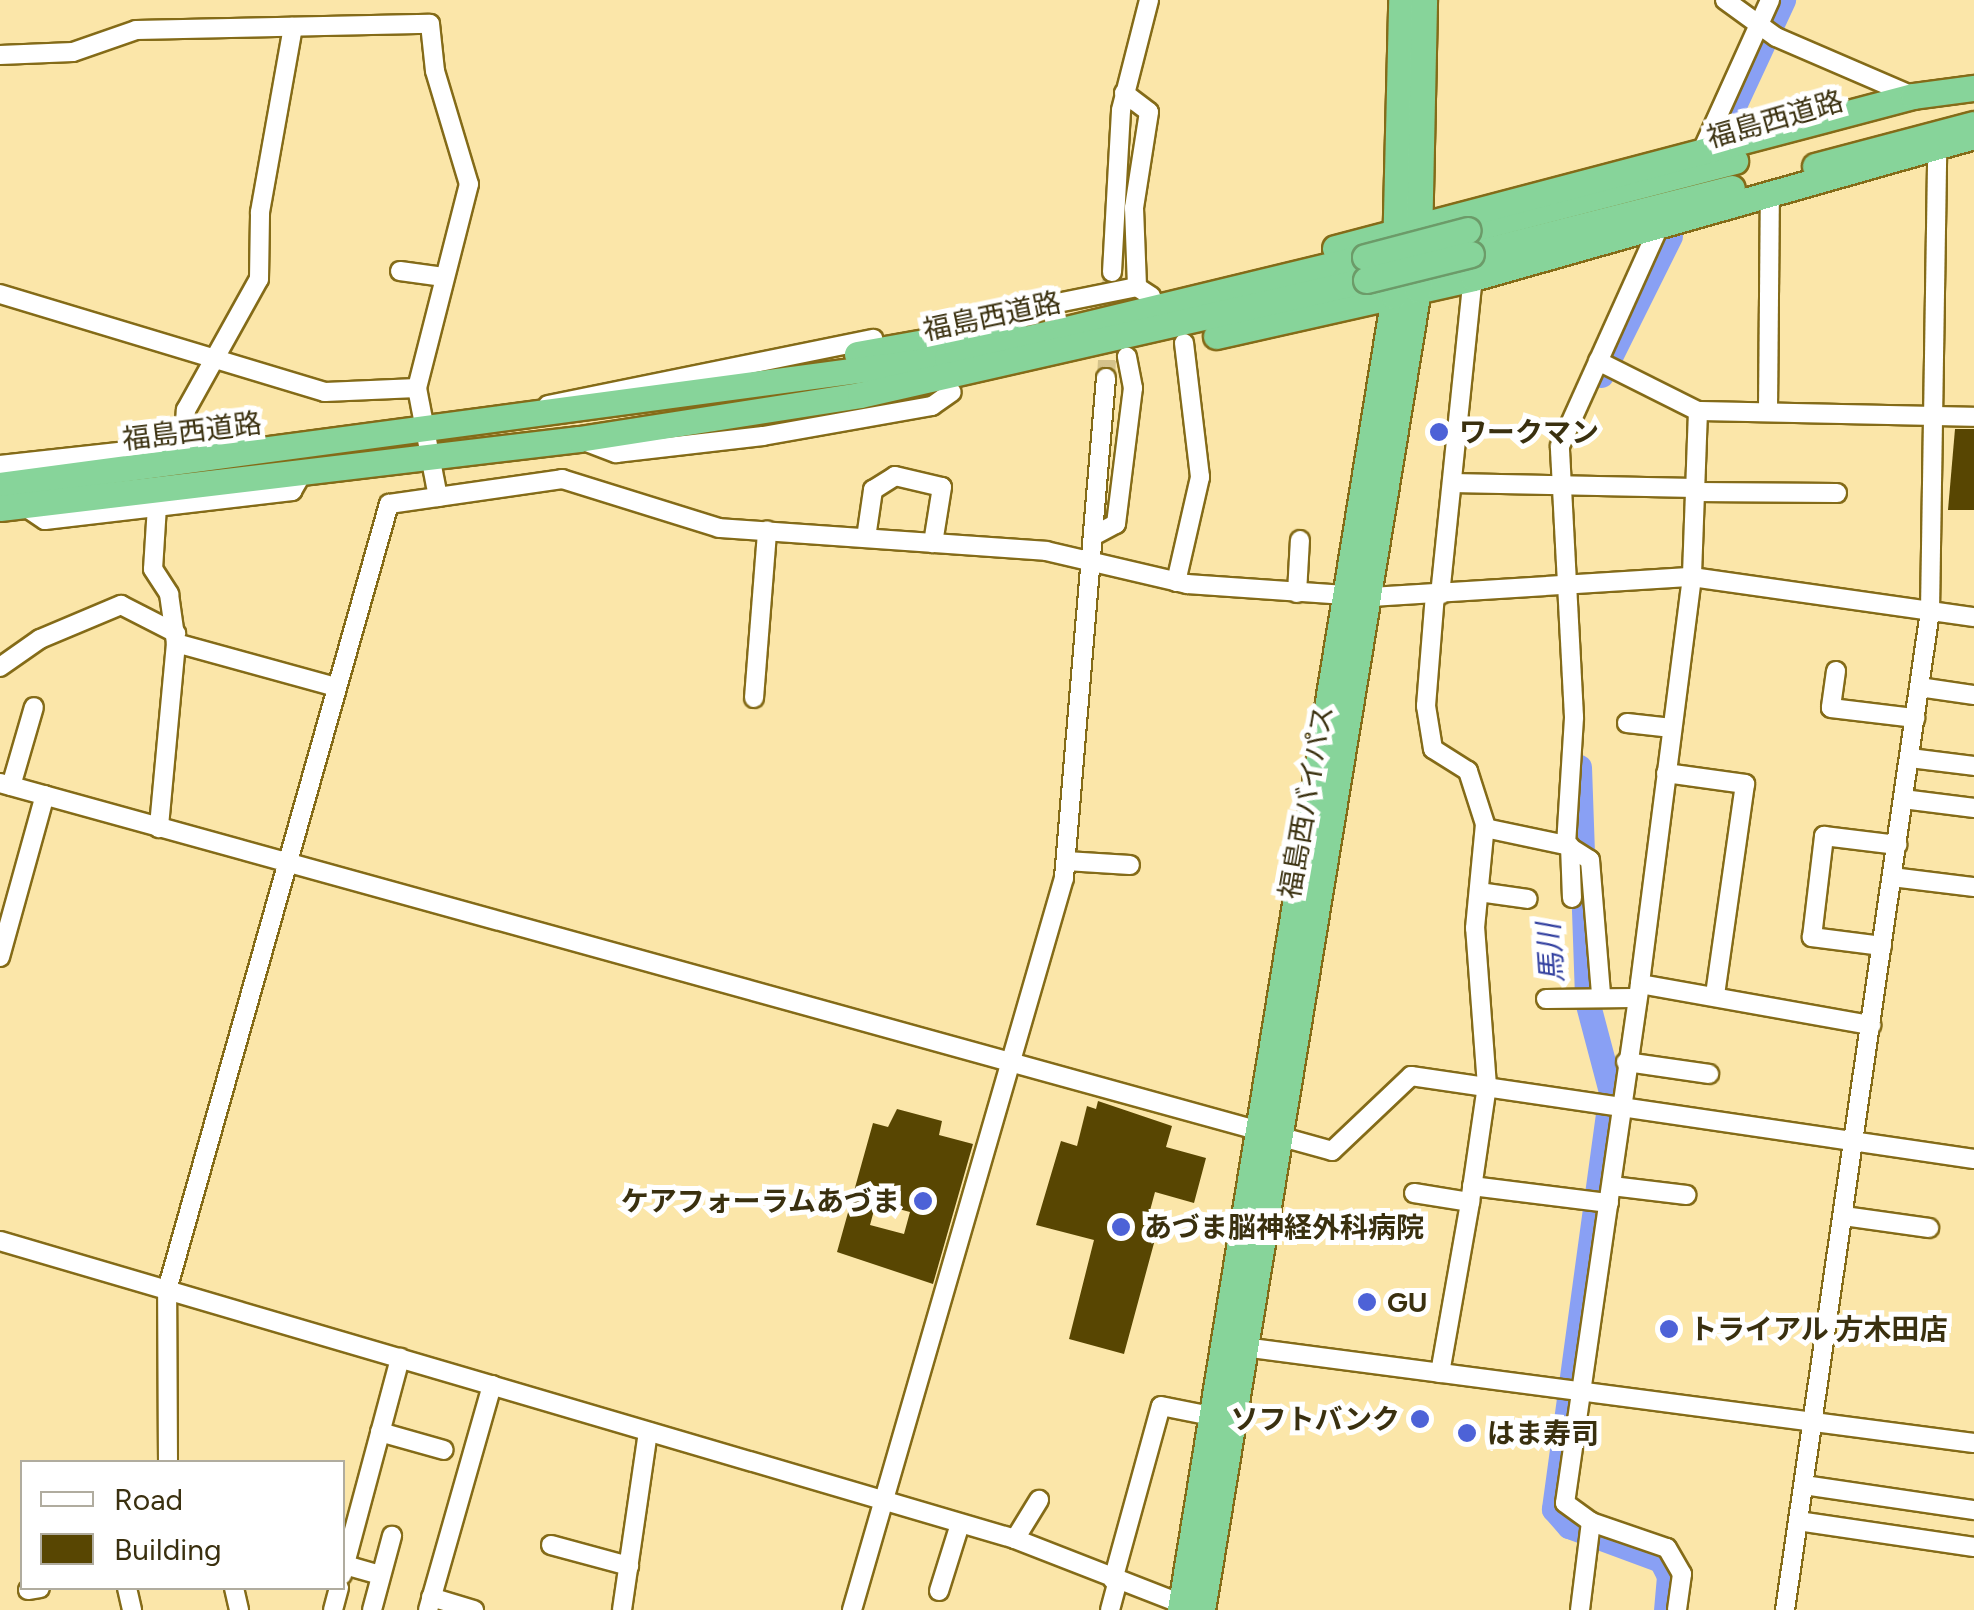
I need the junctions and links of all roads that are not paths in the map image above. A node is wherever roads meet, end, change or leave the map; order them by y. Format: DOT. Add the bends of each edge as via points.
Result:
graph roads {
  1 [pos="1149,0"];
  2 [pos="1401,0"];
  3 [pos="1424,0"];
  4 [pos="1725,0"];
  5 [pos="1770,0"];
  6 [pos="293,27"];
  7 [pos="1767,31"];
  8 [pos="0,55"];
  9 [pos="1974,88"];
  10 [pos="1124,92"];
  11 [pos="1913,96"];
  12 [pos="1974,96"];
  13 [pos="1974,124"];
  14 [pos="1974,136"];
  15 [pos="1701,152"];
  16 [pos="1936,152"];
  17 [pos="1770,196"];
  18 [pos="1410,227"];
  19 [pos="1659,227"];
  20 [pos="1470,254"];
  21 [pos="1366,269"];
  22 [pos="400,271"];
  23 [pos="1112,272"];
  24 [pos="444,277"];
  25 [pos="1144,292"];
  26 [pos="1406,293"];
  27 [pos="0,294"];
  28 [pos="1184,344"];
  29 [pos="217,354"];
  30 [pos="1126,357"];
  31 [pos="1603,364"];
  32 [pos="1106,378"];
  33 [pos="418,388"];
  34 [pos="952,392"];
  35 [pos="698,396"];
  36 [pos="1768,410"];
  37 [pos="1698,411"];
  38 [pos="746,414"];
  39 [pos="1974,417"];
  40 [pos="540,418"];
  41 [pos="1934,418"];
  42 [pos="580,439"];
  43 [pos="184,444"];
  44 [pos="432,445"];
  45 [pos="264,452"];
  46 [pos="0,465"];
  47 [pos="303,472"];
  48 [pos="1452,483"];
  49 [pos="1566,484"];
  50 [pos="0,485"];
  51 [pos="1695,490"];
  52 [pos="1837,493"];
  53 [pos="438,497"];
  54 [pos="156,506"];
  55 [pos="12,507"];
  56 [pos="767,531"];
  57 [pos="1094,536"];
  58 [pos="866,538"];
  59 [pos="1300,540"];
  60 [pos="932,543"];
  61 [pos="1092,559"];
  62 [pos="1692,577"];
  63 [pos="1176,582"];
  64 [pos="1572,586"];
  65 [pos="1297,592"];
  66 [pos="1438,595"];
  67 [pos="1360,597"];
  68 [pos="1930,611"];
  69 [pos="1974,617"];
  70 [pos="176,638"];
  71 [pos="0,666"];
  72 [pos="1836,671"];
  73 [pos="332,686"];
  74 [pos="1919,687"];
  75 [pos="1974,694"];
  76 [pos="754,698"];
  77 [pos="34,707"];
  78 [pos="1915,718"];
  79 [pos="1627,722"];
  80 [pos="1672,728"];
  81 [pos="1910,758"];
  82 [pos="1974,766"];
  83 [pos="1666,773"];
  84 [pos="5,784"];
  85 [pos="45,795"];
  86 [pos="1903,799"];
  87 [pos="1974,808"];
  88 [pos="160,828"];
  89 [pos="1485,828"];
  90 [pos="1897,845"];
  91 [pos="1573,848"];
  92 [pos="1066,861"];
  93 [pos="285,864"];
  94 [pos="1130,865"];
  95 [pos="1892,877"];
  96 [pos="1974,887"];
  97 [pos="1478,892"];
  98 [pos="1572,898"];
  99 [pos="1528,899"];
  100 [pos="1882,946"];
  101 [pos="0,957"];
  102 [pos="1637,991"];
  103 [pos="1715,994"];
  104 [pos="1591,996"];
  105 [pos="1546,998"];
  106 [pos="1871,1026"];
  107 [pos="1006,1058"];
  108 [pos="1626,1062"];
  109 [pos="1709,1074"];
  110 [pos="1487,1086"];
  111 [pos="1613,1106"];
  112 [pos="1270,1134"];
  113 [pos="1854,1142"];
  114 [pos="1974,1159"];
  115 [pos="1414,1193"];
  116 [pos="1471,1194"];
  117 [pos="1686,1196"];
  118 [pos="1603,1198"];
  119 [pos="1844,1216"];
  120 [pos="1929,1228"];
  121 [pos="0,1241"];
  122 [pos="167,1290"];
  123 [pos="1234,1346"];
  124 [pos="400,1358"];
  125 [pos="1440,1373"];
  126 [pos="492,1385"];
  127 [pos="1579,1390"];
  128 [pos="1212,1416"];
  129 [pos="1812,1421"];
  130 [pos="380,1432"];
  131 [pos="648,1432"];
  132 [pos="1974,1444"];
  133 [pos="444,1450"];
  134 [pos="167,1460"];
  135 [pos="1804,1485"];
  136 [pos="1039,1500"];
  137 [pos="884,1502"];
  138 [pos="1974,1510"];
  139 [pos="1798,1522"];
  140 [pos="960,1524"];
  141 [pos="1591,1529"];
  142 [pos="392,1536"];
  143 [pos="1015,1539"];
  144 [pos="551,1545"];
  145 [pos="1974,1547"];
  146 [pos="345,1566"];
  147 [pos="628,1566"];
  148 [pos="345,1570"];
  149 [pos="381,1575"];
  150 [pos="1116,1580"];
  151 [pos="939,1591"];
  152 [pos="430,1604"];
  153 [pos="1193,1609"];
  154 [pos="372,1610"];
  155 [pos="474,1610"];
  156 [pos="622,1610"];
  157 [pos="852,1610"];
  158 [pos="1110,1610"];
  159 [pos="1580,1610"];
  160 [pos="1677,1610"];
  161 [pos="1785,1610"];
  1 -- 10 [label="street"];
  2 -- 18 [label="highway, 福島西バイパス"];
  3 -- 18 [label="highway, 福島西バイパス"];
  4 -- 7 [label="street"];
  5 -- 7 [label="street"];
  6 -- 8 [label="street" via="136,30 73,52"];
  6 -- 24 [label="street" via="430,24 435,71 469,184"];
  6 -- 29 [label="street" via="260,212 259,279"];
  7 -- 11 [label="street"];
  7 -- 15 [label="street"];
  9 -- 11 [label="highway"];
  10 -- 23 [label="street"];
  10 -- 25 [label="street" via="1150,112 1134,208"];
  11 -- 15 [label="highway"];
  12 -- 20 [label="highway, 福島西道路"];
  13 -- 20 [label="highway, 福島西道路"];
  14 -- 16 [label="highway"];
  15 -- 18 [label="highway"];
  16 -- 17 [label="highway"];
  16 -- 41 [label="street"];
  17 -- 19 [label="highway"];
  17 -- 36 [label="street"];
  18 -- 25 [label="highway"];
  18 -- 26 [label="highway, 福島西バイパス"];
  19 -- 20 [label="highway"];
  19 -- 31 [label="street"];
  20 -- 21 [label="highway, 福島西道路, bridge"];
  20 -- 26 [label="highway"];
  20 -- 48 [label="street"];
  21 -- 35 [label="highway, 福島西道路" via="947,358"];
  21 -- 38 [label="highway, 福島西道路" via="948,380"];
  22 -- 24 [label="street"];
  24 -- 33 [label="street"];
  25 -- 35 [label="highway" via="766,371"];
  25 -- 40 [label="street" via="554,398"];
  26 -- 28 [label="highway"];
  26 -- 67 [label="highway, 福島西バイパス"];
  27 -- 29 [label="street"];
  28 -- 30 [label="highway"];
  28 -- 63 [label="street" via="1200,477"];
  29 -- 33 [label="street" via="326,392"];
  29 -- 43 [label="street" via="186,410"];
  30 -- 34 [label="highway"];
  30 -- 57 [label="street" via="1133,388 1116,524"];
  31 -- 37 [label="street"];
  31 -- 49 [label="street" via="1565,429"];
  32 -- 57 [label="street"];
  33 -- 44 [label="street"];
  34 -- 38 [label="highway" via="788,422"];
  34 -- 42 [label="street" via="932,406 763,436 616,453"];
  35 -- 40 [label="highway, 福島西道路"];
  36 -- 37 [label="street"];
  36 -- 41 [label="street"];
  37 -- 51 [label="street"];
  38 -- 42 [label="highway, 福島西道路"];
  39 -- 41 [label="street"];
  40 -- 44 [label="highway, 福島西道路"];
  41 -- 68 [label="street"];
  42 -- 44 [label="highway, 福島西道路"];
  43 -- 45 [label="street" via="246,438"];
  43 -- 46 [label="street"];
  44 -- 45 [label="highway, 福島西道路"];
  44 -- 47 [label="highway, 福島西道路"];
  44 -- 53 [label="street"];
  45 -- 50 [label="highway, 福島西道路"];
  47 -- 54 [label="street" via="292,491"];
  47 -- 55 [label="highway, 福島西道路"];
  48 -- 49 [label="street"];
  48 -- 66 [label="street"];
  49 -- 51 [label="street"];
  49 -- 64 [label="street"];
  51 -- 52 [label="street"];
  51 -- 62 [label="street"];
  53 -- 56 [label="street" via="580,481 720,528"];
  53 -- 73 [label="street" via="388,504 380,515"];
  54 -- 55 [label="street" via="45,520"];
  54 -- 70 [label="street" via="153,569 169,594"];
  56 -- 58 [label="street"];
  56 -- 76 [label="street"];
  57 -- 61 [label="street"];
  58 -- 60 [label="street"];
  58 -- 60 [label="street" via="873,490 896,476 942,486"];
  59 -- 65 [label="street"];
  60 -- 61 [label="street"];
  61 -- 63 [label="street"];
  61 -- 92 [label="street"];
  62 -- 64 [label="street"];
  62 -- 68 [label="street"];
  62 -- 80 [label="street"];
  63 -- 65 [label="street"];
  64 -- 66 [label="street"];
  64 -- 91 [label="street"];
  65 -- 67 [label="street"];
  66 -- 67 [label="street"];
  66 -- 89 [label="street" via="1426,706 1433,749 1468,771"];
  67 -- 112 [label="highway, 福島西バイパス"];
  68 -- 69 [label="street"];
  68 -- 74 [label="street"];
  70 -- 71 [label="street" via="120,605 40,639"];
  70 -- 73 [label="street"];
  70 -- 88 [label="street"];
  72 -- 78 [label="street" via="1831,708"];
  73 -- 93 [label="street"];
  74 -- 75 [label="street"];
  74 -- 78 [label="street"];
  77 -- 84 [label="street"];
  78 -- 81 [label="street"];
  79 -- 80 [label="street"];
  80 -- 83 [label="street"];
  81 -- 82 [label="street"];
  81 -- 86 [label="street"];
  83 -- 102 [label="street"];
  83 -- 103 [label="street" via="1745,784"];
  84 -- 85 [label="street"];
  85 -- 88 [label="street"];
  85 -- 101 [label="street"];
  86 -- 87 [label="street"];
  86 -- 90 [label="street"];
  88 -- 93 [label="street"];
  89 -- 91 [label="street"];
  89 -- 97 [label="street"];
  90 -- 95 [label="street"];
  90 -- 100 [label="street" via="1824,836 1812,937"];
  91 -- 98 [label="street"];
  91 -- 104 [label="street"];
  92 -- 94 [label="street"];
  92 -- 107 [label="street"];
  93 -- 107 [label="street"];
  93 -- 122 [label="street"];
  95 -- 96 [label="street"];
  95 -- 100 [label="street"];
  97 -- 99 [label="street"];
  97 -- 110 [label="street"];
  100 -- 106 [label="street"];
  102 -- 103 [label="street"];
  102 -- 104 [label="street"];
  102 -- 108 [label="street"];
  103 -- 106 [label="street"];
  104 -- 105 [label="street"];
  106 -- 113 [label="street"];
  107 -- 112 [label="street"];
  107 -- 137 [label="street"];
  108 -- 109 [label="street"];
  108 -- 111 [label="street"];
  110 -- 111 [label="street"];
  110 -- 112 [label="street" via="1402,1078 1332,1151"];
  110 -- 116 [label="street"];
  111 -- 113 [label="street"];
  111 -- 118 [label="street"];
  112 -- 123 [label="highway, 福島西バイパス"];
  113 -- 114 [label="street"];
  113 -- 119 [label="street"];
  115 -- 116 [label="street"];
  116 -- 118 [label="street"];
  116 -- 125 [label="street"];
  117 -- 118 [label="street"];
  118 -- 127 [label="street"];
  119 -- 120 [label="street"];
  119 -- 129 [label="street"];
  121 -- 122 [label="street"];
  122 -- 124 [label="street"];
  122 -- 134 [label="street"];
  123 -- 125 [label="street"];
  123 -- 128 [label="highway, 福島西バイパス"];
  123 -- 153 [label="highway, 福島西バイパス"];
  124 -- 126 [label="street"];
  124 -- 130 [label="street"];
  125 -- 127 [label="street"];
  126 -- 131 [label="street"];
  126 -- 152 [label="street"];
  127 -- 129 [label="street"];
  127 -- 141 [label="street" via="1565,1503"];
  128 -- 150 [label="street" via="1161,1406"];
  128 -- 153 [label="highway, 福島西バイパス"];
  129 -- 132 [label="street"];
  129 -- 135 [label="street"];
  130 -- 133 [label="street"];
  130 -- 146 [label="street"];
  131 -- 137 [label="street"];
  131 -- 147 [label="street"];
  135 -- 138 [label="street"];
  135 -- 139 [label="street"];
  136 -- 143 [label="street"];
  137 -- 140 [label="street"];
  137 -- 157 [label="street"];
  139 -- 145 [label="street"];
  139 -- 161 [label="street"];
  140 -- 143 [label="street"];
  140 -- 151 [label="street"];
  141 -- 159 [label="street"];
  141 -- 160 [label="street" via="1667,1548 1682,1574"];
  142 -- 149 [label="street"];
  143 -- 150 [label="street"];
  144 -- 147 [label="street"];
  147 -- 156 [label="street"];
  148 -- 149 [label="street"];
  149 -- 154 [label="street"];
  150 -- 153 [label="street"];
  150 -- 158 [label="street"];
  152 -- 155 [label="street"];
}
